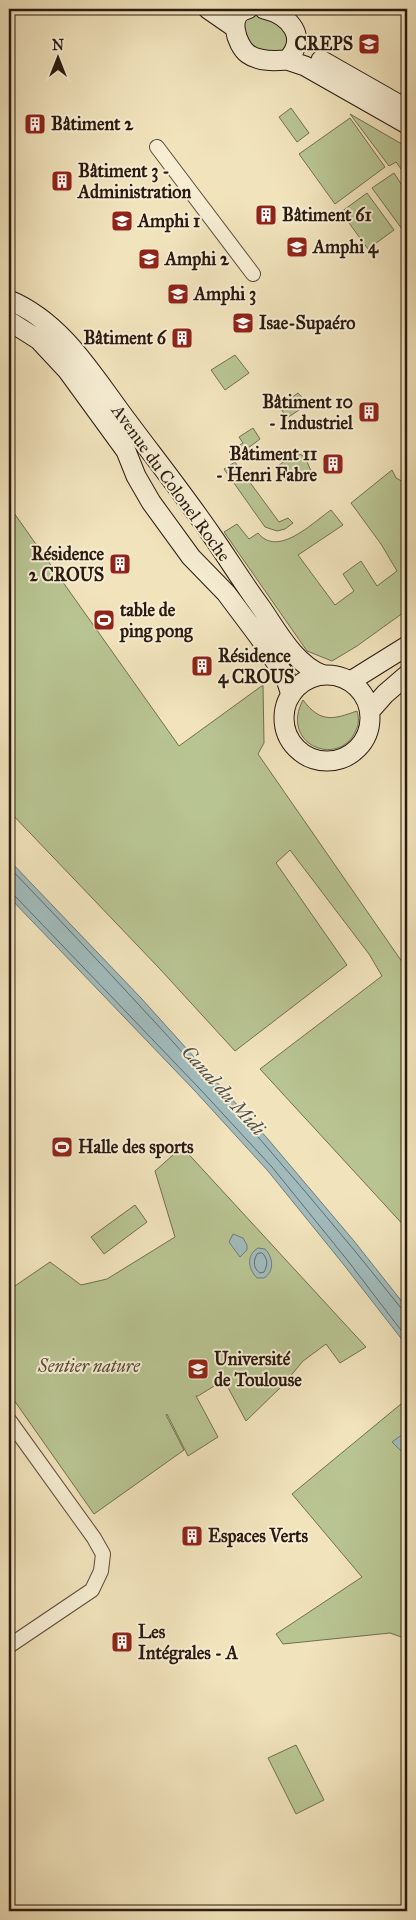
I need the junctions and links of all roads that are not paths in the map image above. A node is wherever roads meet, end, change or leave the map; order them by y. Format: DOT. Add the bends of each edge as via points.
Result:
graph roads {
  1 [pos="208,9"];
  2 [pos="243,9"];
  3 [pos="248,9"];
  4 [pos="264,9"];
  5 [pos="234,27"];
  6 [pos="297,43"];
  7 [pos="287,60"];
  8 [pos="407,109"];
  9 [pos="407,124"];
  10 [pos="157,147"];
  11 [pos="253,274"];
  12 [pos="9,300"];
  13 [pos="9,321"];
  14 [pos="407,646"];
  15 [pos="323,675"];
  16 [pos="407,675"];
  17 [pos="348,680"];
  18 [pos="291,695"];
  19 [pos="370,711"];
  20 [pos="9,1420"];
  21 [pos="9,1646"];
  1 -- 5 [label="street"];
  2 -- 3 [label="street"];
  2 -- 5 [label="street"];
  4 -- 6 [label="street" via="272,10 292,26"];
  5 -- 7 [label="street" via="238,41 248,54 264,60"];
  6 -- 7 [label="street"];
  6 -- 8 [label="street"];
  7 -- 9 [label="street" via="305,66"];
  10 -- 11 [label="street"];
  12 -- 15 [label="street, Avenue du Colonel Roche" via="33,313 69,343 214,538 296,657 312,671"];
  13 -- 18 [label="street, Avenue du Colonel Roche" via="39,340 68,370 126,451 151,502 259,637 285,676"];
  14 -- 17 [label="street"];
  15 -- 17 [label="street"];
  15 -- 18 [label="street" via="306,681"];
  16 -- 19 [label="street"];
  17 -- 19 [label="street" via="364,695"];
  18 -- 19 [label="street" via="284,718 287,735 298,750 318,760 339,760 355,751 369,729"];
  20 -- 21 [label="street" via="103,1554 101,1571 92,1590"];
}
